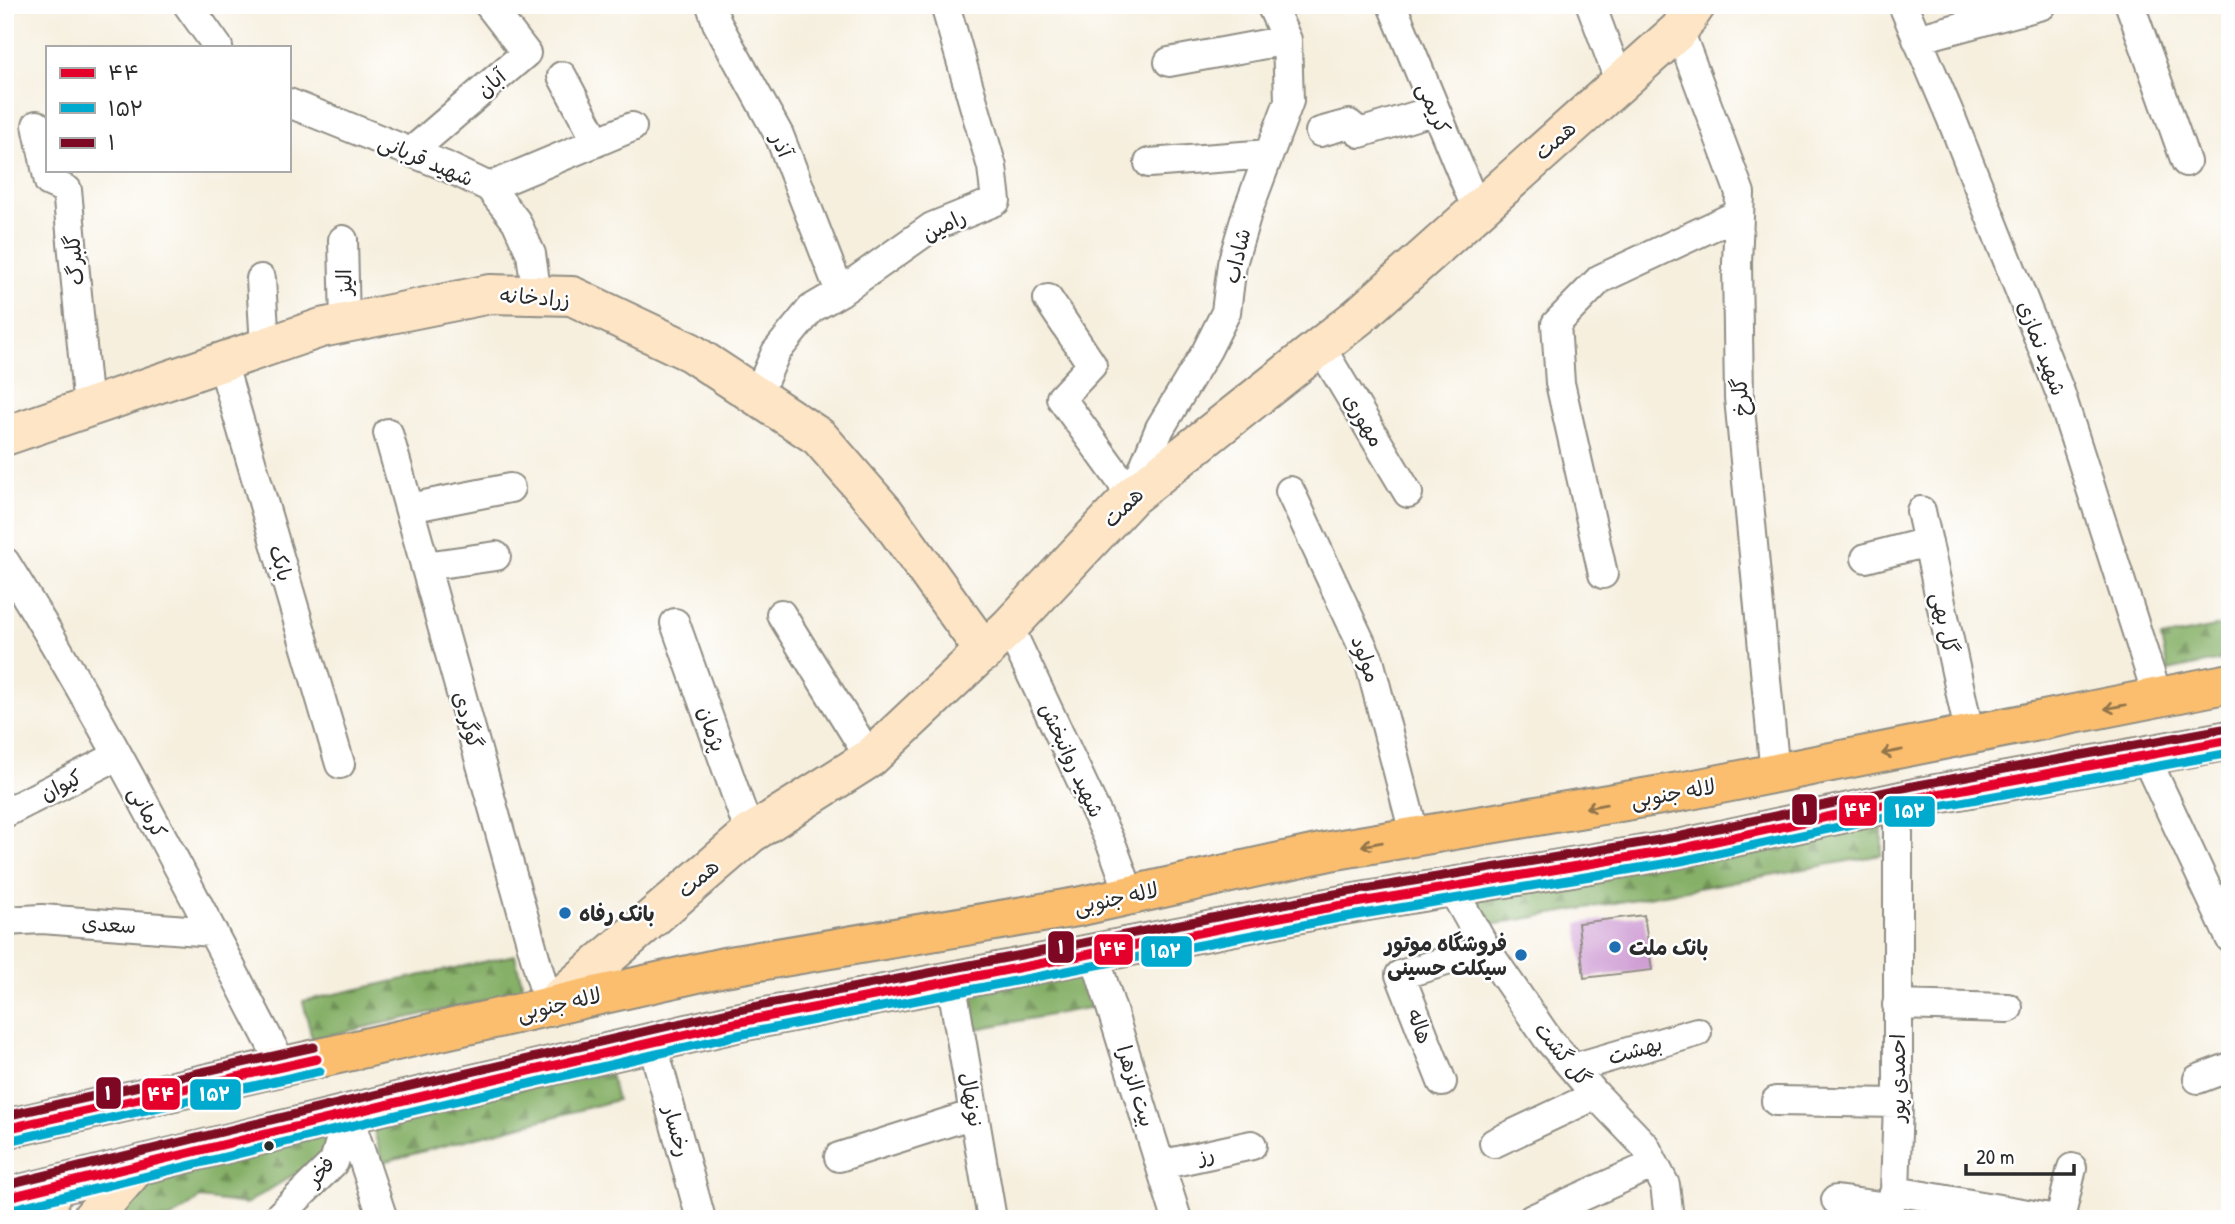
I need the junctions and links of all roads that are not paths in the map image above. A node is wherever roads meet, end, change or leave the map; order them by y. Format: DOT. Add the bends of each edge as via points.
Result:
graph roads {
  1 [pos="188,5"];
  2 [pos="489,5"];
  3 [pos="711,5"];
  4 [pos="945,5"];
  5 [pos="1271,5"];
  6 [pos="1392,5"];
  7 [pos="1591,5"];
  8 [pos="1903,5"];
  9 [pos="2042,5"];
  10 [pos="2130,5"];
  11 [pos="1685,13"];
  12 [pos="1917,39"];
  13 [pos="1287,40"];
  14 [pos="217,46"];
  15 [pos="1169,62"];
  16 [pos="562,76"];
  17 [pos="1619,83"];
  18 [pos="290,103"];
  19 [pos="1435,110"];
  20 [pos="37,125"];
  21 [pos="632,127"];
  22 [pos="1321,132"];
  23 [pos="597,142"];
  24 [pos="411,152"];
  25 [pos="1269,155"];
  26 [pos="2186,162"];
  27 [pos="1149,163"];
  28 [pos="46,168"];
  29 [pos="47,172"];
  30 [pos="489,187"];
  31 [pos="1477,210"];
  32 [pos="1739,214"];
  33 [pos="343,240"];
  34 [pos="261,279"];
  35 [pos="840,292"];
  36 [pos="537,296"];
  37 [pos="1048,299"];
  38 [pos="345,324"];
  39 [pos="1320,346"];
  40 [pos="265,347"];
  41 [pos="222,362"];
  42 [pos="757,396"];
  43 [pos="88,408"];
  44 [pos="388,433"];
  45 [pos="5,436"];
  46 [pos="510,488"];
  47 [pos="1290,491"];
  48 [pos="1408,494"];
  49 [pos="1132,496"];
  50 [pos="409,508"];
  51 [pos="1921,511"];
  52 [pos="1928,542"];
  53 [pos="496,556"];
  54 [pos="1866,558"];
  55 [pos="5,562"];
  56 [pos="425,566"];
  57 [pos="1603,574"];
  58 [pos="781,614"];
  59 [pos="675,624"];
  60 [pos="997,640"];
  61 [pos="2230,683"];
  62 [pos="2158,698"];
  63 [pos="1970,736"];
  64 [pos="2230,740"];
  65 [pos="117,756"];
  66 [pos="2145,756"];
  67 [pos="870,758"];
  68 [pos="340,764"];
  69 [pos="1775,774"];
  70 [pos="1685,791"];
  71 [pos="1898,802"];
  72 [pos="5,813"];
  73 [pos="1501,822"];
  74 [pos="750,834"];
  75 [pos="1415,837"];
  76 [pos="1669,851"];
  77 [pos="1459,886"];
  78 [pos="1130,895"];
  79 [pos="5,921"];
  80 [pos="213,932"];
  81 [pos="2230,938"];
  82 [pos="1486,949"];
  83 [pos="1094,953"];
  84 [pos="951,980"];
  85 [pos="1897,1005"];
  86 [pos="549,1006"];
  87 [pos="2008,1007"];
  88 [pos="1697,1032"];
  89 [pos="652,1042"];
  90 [pos="283,1067"];
  91 [pos="2230,1067"];
  92 [pos="1573,1068"];
  93 [pos="2198,1079"];
  94 [pos="1442,1082"];
  95 [pos="1596,1095"];
  96 [pos="1776,1101"];
  97 [pos="1898,1103"];
  98 [pos="348,1114"];
  99 [pos="974,1114"];
  100 [pos="5,1129"];
  101 [pos="1494,1143"];
  102 [pos="1252,1145"];
  103 [pos="839,1157"];
  104 [pos="1654,1164"];
  105 [pos="1160,1165"];
  106 [pos="137,1166"];
  107 [pos="2072,1168"];
  108 [pos="1895,1191"];
  109 [pos="5,1198"];
  110 [pos="1836,1200"];
  111 [pos="49,1203"];
  112 [pos="91,1219"];
  113 [pos="276,1219"];
  114 [pos="383,1219"];
  115 [pos="701,1219"];
  116 [pos="992,1219"];
  117 [pos="1177,1219"];
  118 [pos="1532,1219"];
  119 [pos="1670,1219"];
  120 [pos="2058,1219"];
  1 -- 14 [label="street"];
  2 -- 24 [label="street, آبان" via="526,53"];
  3 -- 35 [label="street, آذر" via="779,135"];
  4 -- 35 [label="street, رامین" via="992,167 996,201 932,227"];
  5 -- 13 [label="street, شاداب"];
  6 -- 19 [label="street, کریمی"];
  7 -- 17 [label="street"];
  8 -- 12 [label="street, شهید نمازی"];
  9 -- 12 [label="street"];
  10 -- 26 [label="street"];
  11 -- 17 [label="street, همت"];
  11 -- 32 [label="street, گلرخ" via="1740,193"];
  12 -- 62 [label="street, شهید نمازی" via="2060,392"];
  13 -- 15 [label="street"];
  13 -- 25 [label="street, شاداب" via="1289,101"];
  16 -- 23 [label="street"];
  17 -- 31 [label="street, همت"];
  18 -- 24 [label="street, شهید قربانی"];
  19 -- 22 [label="street" via="1360,132 1349,124"];
  19 -- 31 [label="street, کریمی"];
  20 -- 28 [label="street, گلبرگ"];
  21 -- 23 [label="street"];
  23 -- 30 [label="street"];
  24 -- 30 [label="street, شهید قربانی"];
  25 -- 27 [label="street"];
  25 -- 49 [label="street, شاداب" via="1232,264 1226,312 1160,428"];
  29 -- 43 [label="street, گلبرگ" via="49,182 67,190"];
  30 -- 36 [label="street, شهید قربانی" via="516,221 531,254"];
  31 -- 39 [label="street, همت"];
  32 -- 57 [label="street" via="1600,279 1556,324 1560,383"];
  32 -- 69 [label="street, گلرخ" via="1739,398"];
  33 -- 38 [label="street, الیز"];
  34 -- 40 [label="street"];
  35 -- 42 [label="street, رامین" via="811,309 776,352"];
  36 -- 38 [label="street, زرادخانه" via="489,294"];
  36 -- 42 [label="street, زرادخانه" via="572,296 690,352"];
  37 -- 49 [label="street" via="1092,365 1061,398"];
  38 -- 40 [label="street, زرادخانه"];
  39 -- 48 [label="street, مهوری"];
  39 -- 49 [label="street, همت"];
  40 -- 41 [label="street, زرادخانه"];
  41 -- 43 [label="street, زرادخانه"];
  41 -- 68 [label="street, بابک"];
  42 -- 60 [label="street, زرادخانه" via="819,437"];
  43 -- 45 [label="street, زرادخانه"];
  44 -- 50 [label="street, گوگردی"];
  46 -- 50 [label="street"];
  47 -- 75 [label="street, مولود" via="1369,660"];
  49 -- 60 [label="street, همت"];
  50 -- 56 [label="street, گوگردی"];
  51 -- 52 [label="street, گل بهی"];
  52 -- 54 [label="street"];
  52 -- 63 [label="street, گل بهی"];
  53 -- 56 [label="street"];
  55 -- 65 [label="street, کرمانی"];
  56 -- 86 [label="street, گوگردی"];
  58 -- 67 [label="street"];
  59 -- 74 [label="street, پژمان"];
  60 -- 67 [label="street, همت"];
  60 -- 78 [label="street, شهید روانبخش" via="1113,848"];
  61 -- 62 [label="main road, لاله جنوبی"];
  62 -- 63 [label="main road, لاله جنوبی, one-way"];
  63 -- 69 [label="main road, لاله جنوبی, one-way"];
  64 -- 66 [label="main road"];
  65 -- 72 [label="street, کیوان"];
  65 -- 80 [label="street, کرمانی"];
  66 -- 71 [label="main road"];
  66 -- 81 [label="street"];
  67 -- 74 [label="street, همت"];
  69 -- 70 [label="main road, لاله جنوبی"];
  70 -- 73 [label="main road, لاله جنوبی, one-way"];
  70 -- 76 [label="main road" via="1650,813 1641,825 1645,842"];
  71 -- 76 [label="main road"];
  71 -- 85 [label="street, احمدی پور"];
  73 -- 75 [label="main road, لاله جنوبی"];
  73 -- 77 [label="main road" via="1525,839 1522,854 1504,871"];
  74 -- 86 [label="street, همت"];
  75 -- 78 [label="main road, لاله جنوبی, one-way"];
  76 -- 77 [label="main road"];
  77 -- 82 [label="street, گل گشت"];
  77 -- 83 [label="main road"];
  78 -- 86 [label="main road, لاله جنوبی" via="724,967"];
  79 -- 80 [label="street, سعدی" via="42,919"];
  80 -- 90 [label="street, کرمانی"];
  82 -- 92 [label="street, گل گشت"];
  82 -- 94 [label="street, هاله" via="1400,975"];
  83 -- 84 [label="main road"];
  83 -- 105 [label="street, بیت الزهرا"];
  84 -- 89 [label="main road"];
  84 -- 99 [label="street, نونهال"];
  85 -- 87 [label="street"];
  85 -- 97 [label="street, احمدی پور"];
  86 -- 90 [label="main road, لاله جنوبی"];
  88 -- 92 [label="street, بهشت"];
  89 -- 98 [label="main road"];
  89 -- 115 [label="street, رخسار"];
  90 -- 100 [label="main road, لاله جنوبی"];
  91 -- 93 [label="street"];
  92 -- 95 [label="street, گل گشت"];
  95 -- 101 [label="street"];
  95 -- 104 [label="street, گل گشت" via="1645,1146"];
  96 -- 97 [label="street"];
  97 -- 108 [label="street, احمدی پور"];
  98 -- 106 [label="main road"];
  98 -- 113 [label="street, فخر" via="334,1162"];
  98 -- 114 [label="street"];
  99 -- 103 [label="street"];
  99 -- 116 [label="street, نونهال"];
  102 -- 105 [label="street, رز"];
  104 -- 118 [label="street"];
  104 -- 119 [label="street, گل گشت" via="1665,1185"];
  105 -- 117 [label="street, بیت الزهرا"];
  106 -- 111 [label="main road"];
  106 -- 112 [label="street"];
  107 -- 120 [label="street"];
  108 -- 110 [label="street" via="1888,1207"];
  108 -- 120 [label="street"];
  109 -- 111 [label="main road"];
}
